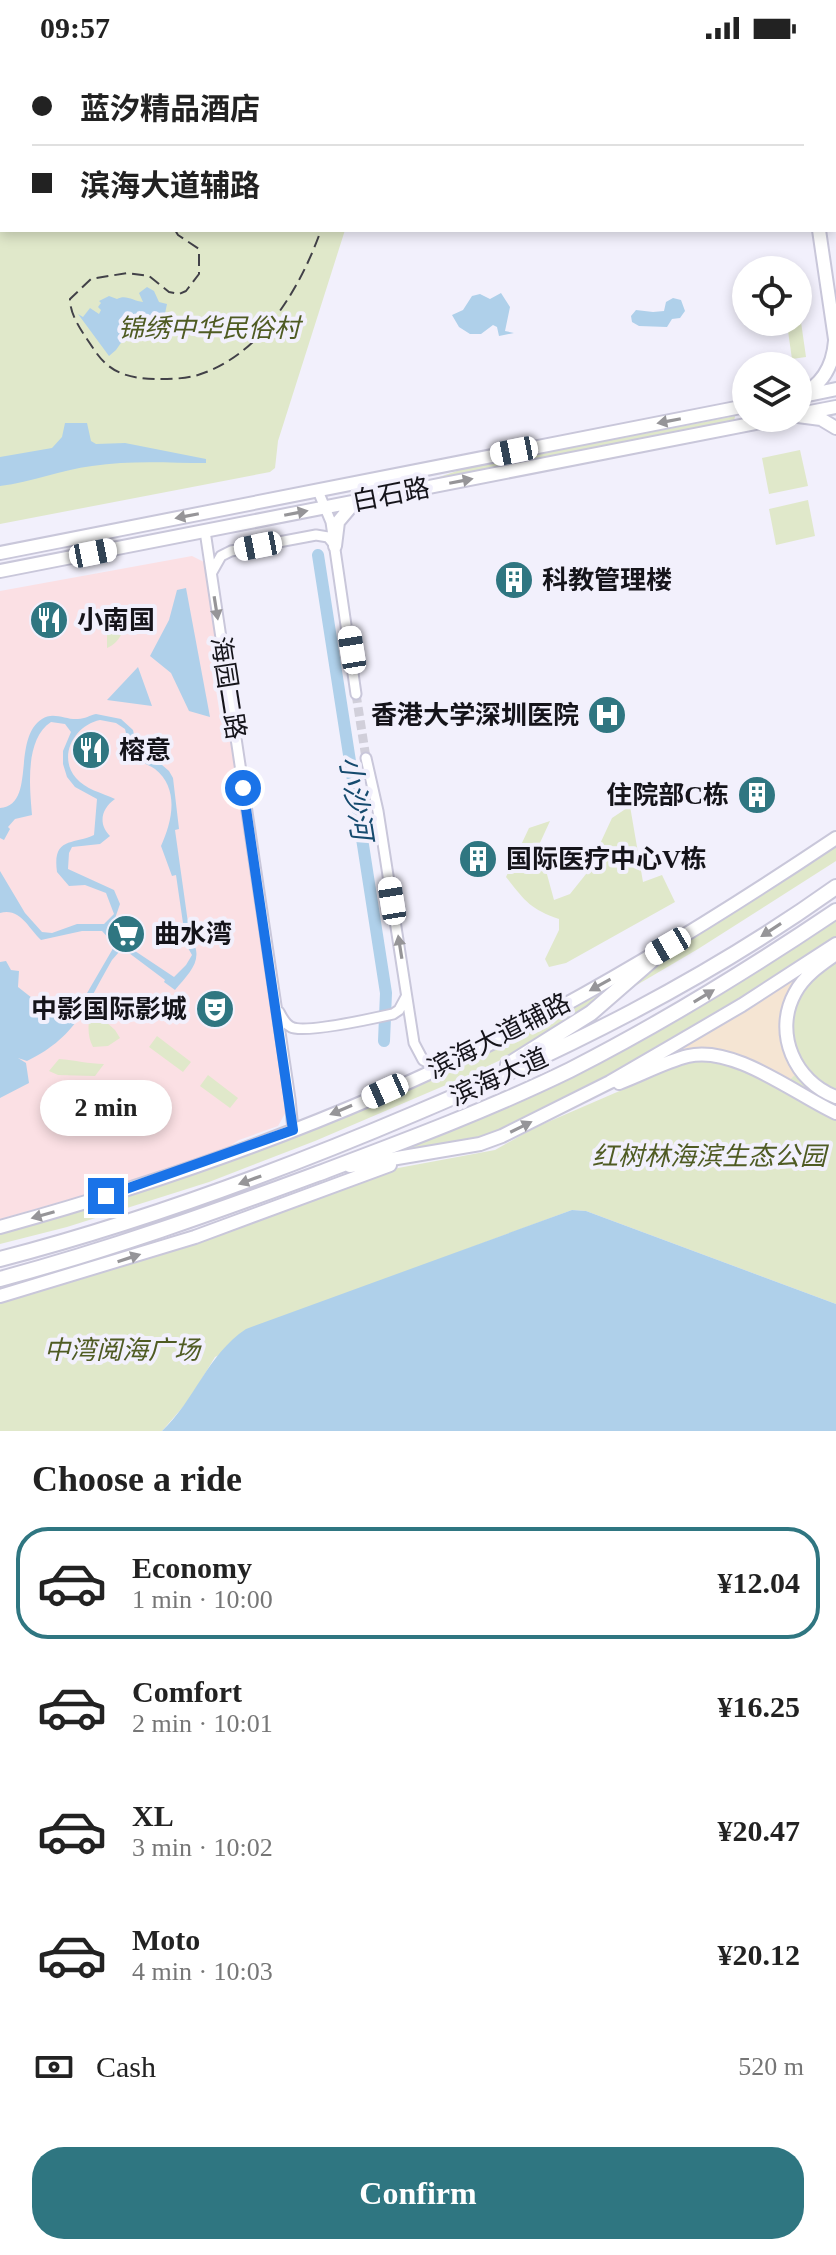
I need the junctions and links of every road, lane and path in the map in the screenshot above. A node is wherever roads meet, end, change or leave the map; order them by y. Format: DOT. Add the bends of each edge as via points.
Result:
graph roads {
  1 [pos="819,232"];
  2 [pos="835,342"];
  3 [pos="812,389"];
  4 [pos="836,389"];
  5 [pos="812,393"];
  6 [pos="836,407"];
  7 [pos="732,409"];
  8 [pos="727,410"];
  9 [pos="812,412"];
  10 [pos="732,413"];
  11 [pos="812,417"];
  12 [pos="732,427"];
  13 [pos="836,428"];
  14 [pos="366,481"];
  15 [pos="318,491"];
  16 [pos="362,500"];
  17 [pos="325,507"];
  18 [pos="205,531"];
  19 [pos="335,546"];
  20 [pos="0,553"];
  21 [pos="0,571"];
  22 [pos="211,574"];
  23 [pos="356,694"];
  24 [pos="366,758"];
  25 [pos="836,830"];
  26 [pos="836,838"];
  27 [pos="808,857"];
  28 [pos="836,887"];
  29 [pos="836,911"];
  30 [pos="836,944"];
  31 [pos="668,946"];
  32 [pos="836,954"];
  33 [pos="407,992"];
  34 [pos="276,1006"];
  35 [pos="438,1068"];
  36 [pos="582,1096"];
  37 [pos="832,1103"];
  38 [pos="426,1109"];
  39 [pos="293,1130"];
  40 [pos="447,1148"];
  41 [pos="329,1170"];
  42 [pos="0,1227"];
  43 [pos="0,1259"];
  44 [pos="0,1279"];
  45 [pos="0,1296"];
  1 -- 2 [label="main road"];
  2 -- 3 [label="main road" via="827,372"];
  4 -- 5 [label="main road"];
  6 -- 9 [label="main road"];
  7 -- 8 [label="main road, 白石路"];
  8 -- 10 [label="main road"];
  8 -- 14 [label="main road, 白石路, one-way"];
  11 -- 13 [label="main road"];
  16 -- 12 [label="main road, 白石路, one-way"];
  14 -- 15 [label="main road, 白石路"];
  14 -- 16 [label="main road" via="360,486"];
  15 -- 17 [label="street"];
  15 -- 20 [label="main road, 白石路, one-way"];
  16 -- 17 [label="main road, 白石路"];
  16 -- 19 [label="main road" via="338,522"];
  18 -- 17 [label="main road, 白石路, one-way"];
  17 -- 19 [label="street"];
  18 -- 21 [label="main road, 白石路"];
  18 -- 22 [label="street, 海园二路"];
  19 -- 22 [label="street" via="328,537 316,535 231,551 217,560"];
  19 -- 23 [label="street"];
  22 -- 34 [label="street, 海园二路, one-way"];
  33 -- 24 [label="street, one-way"];
  25 -- 27 [label="main road"];
  26 -- 27 [label="main road, 滨海大道辅路"];
  27 -- 31 [label="main road, 滨海大道辅路"];
  28 -- 38 [label="highway, 滨海大道, one-way" via="613,1023"];
  41 -- 29 [label="highway, 滨海大道, one-way" via="568,1070 696,1001"];
  30 -- 36 [label="main road" via="742,1005"];
  31 -- 35 [label="main road, 滨海大道辅路, one-way"];
  31 -- 38 [label="highway" via="556,1037"];
  32 -- 37 [label="main road" via="803,981 786,1021 790,1051 803,1075"];
  33 -- 34 [label="street" via="393,1014 299,1029 289,1026"];
  33 -- 35 [label="street" via="417,1053"];
  34 -- 39 [label="street, 海园二路"];
  35 -- 39 [label="main road, 滨海大道辅路, one-way"];
  36 -- 37 [label="main road" via="697,1055 745,1064 807,1098"];
  40 -- 36 [label="main road, one-way" via="492,1140"];
  38 -- 43 [label="highway, 滨海大道, one-way" via="185,1204"];
  39 -- 42 [label="main road, 滨海大道辅路, one-way" via="141,1185"];
  40 -- 41 [label="main road"];
  45 -- 40 [label="main road, one-way" via="157,1249"];
  41 -- 44 [label="highway, 滨海大道" via="188,1222"];
}
